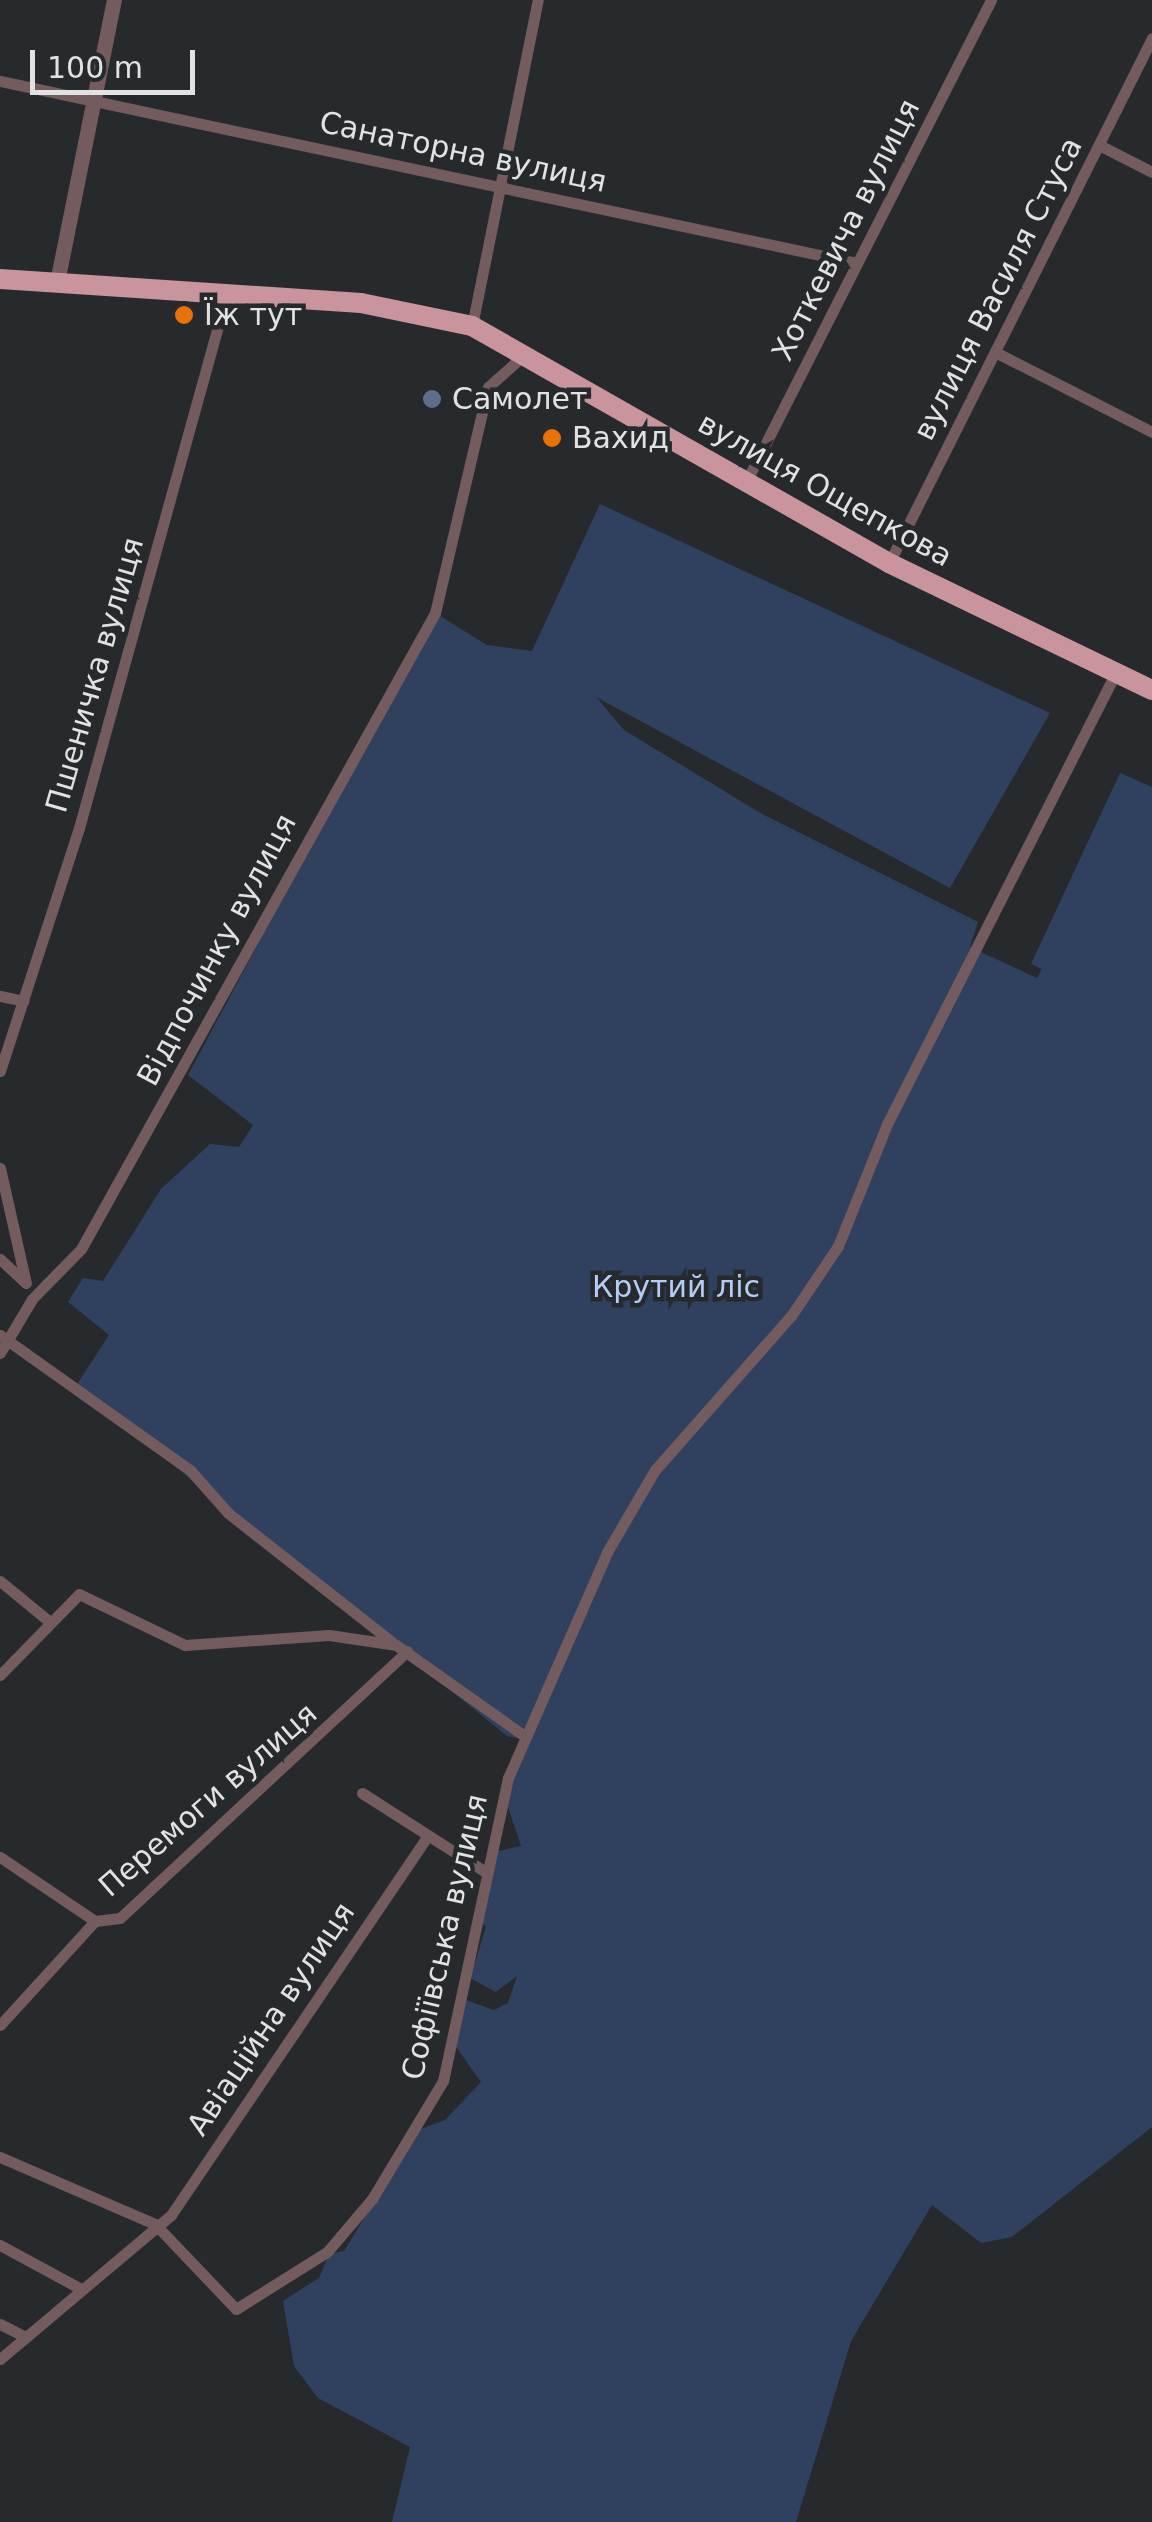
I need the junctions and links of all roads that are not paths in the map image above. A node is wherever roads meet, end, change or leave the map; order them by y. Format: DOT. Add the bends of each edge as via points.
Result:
graph roads {
  1 [pos="114,0"];
  2 [pos="538,0"];
  3 [pos="991,0"];
  4 [pos="1152,38"];
  5 [pos="0,81"];
  6 [pos="93,101"];
  7 [pos="1099,144"];
  8 [pos="1152,172"];
  9 [pos="500,185"];
  10 [pos="858,263"];
  11 [pos="0,279"];
  12 [pos="57,282"];
  13 [pos="228,290"];
  14 [pos="472,326"];
  15 [pos="995,352"];
  16 [pos="526,354"];
  17 [pos="1152,432"];
  18 [pos="746,482"];
  19 [pos="889,563"];
  20 [pos="1115,674"];
  21 [pos="1152,690"];
  22 [pos="0,996"];
  23 [pos="23,1001"];
  24 [pos="0,1070"];
  25 [pos="0,1168"];
  26 [pos="0,1260"];
  27 [pos="26,1283"];
  28 [pos="32,1298"];
  29 [pos="4,1338"];
  30 [pos="0,1353"];
  31 [pos="0,1581"];
  32 [pos="50,1622"];
  33 [pos="401,1648"];
  34 [pos="0,1675"];
  35 [pos="526,1737"];
  36 [pos="362,1793"];
  37 [pos="426,1838"];
  38 [pos="0,1857"];
  39 [pos="487,1874"];
  40 [pos="95,1921"];
  41 [pos="0,2025"];
  42 [pos="0,2157"];
  43 [pos="155,2224"];
  44 [pos="0,2245"];
  45 [pos="80,2289"];
  46 [pos="0,2324"];
  47 [pos="26,2337"];
  48 [pos="0,2359"];
  1 -- 6 [label="street"];
  2 -- 9 [label="street"];
  3 -- 10 [label="street, Хоткевича вулиця"];
  4 -- 7 [label="street, вулиця Василя Стуса"];
  5 -- 6 [label="street, Санаторна вулиця"];
  6 -- 9 [label="street, Санаторна вулиця"];
  6 -- 12 [label="street"];
  7 -- 8 [label="street"];
  7 -- 15 [label="street, вулиця Василя Стуса"];
  9 -- 10 [label="street, Санаторна вулиця"];
  9 -- 14 [label="street"];
  10 -- 18 [label="street, Хоткевича вулиця"];
  11 -- 12 [label="highway, вулиця Ощепкова"];
  12 -- 13 [label="highway, вулиця Ощепкова"];
  13 -- 14 [label="highway, вулиця Ощепкова"];
  13 -- 23 [label="street, Пшеничка вулиця"];
  14 -- 16 [label="highway, вулиця Ощепкова"];
  15 -- 17 [label="street"];
  15 -- 19 [label="street, вулиця Василя Стуса"];
  16 -- 18 [label="highway, вулиця Ощепкова"];
  16 -- 28 [label="street, Відпочинку вулиця" via="488,387 434,613 81,1249"];
  18 -- 19 [label="highway, вулиця Ощепкова"];
  19 -- 20 [label="highway, вулиця Ощепкова"];
  20 -- 21 [label="highway, вулиця Ощепкова"];
  20 -- 35 [label="street, Софіївська вулиця" via="886,1124 838,1246 630,1507"];
  22 -- 23 [label="street"];
  23 -- 24 [label="street, Пшеничка вулиця"];
  25 -- 27 [label="street"];
  26 -- 27 [label="street"];
  27 -- 28 [label="street"];
  28 -- 29 [label="street"];
  29 -- 30 [label="street"];
  29 -- 33 [label="street" via="190,1470 228,1513"];
  31 -- 32 [label="street"];
  32 -- 33 [label="street" via="79,1594 185,1644 329,1635"];
  32 -- 34 [label="street"];
  33 -- 35 [label="street"];
  33 -- 40 [label="street, Перемоги вулиця" via="120,1918"];
  35 -- 39 [label="street, Софіївська вулиця"];
  36 -- 37 [label="street"];
  37 -- 39 [label="street"];
  37 -- 43 [label="street, Авіаційна вулиця" via="171,2215"];
  38 -- 40 [label="street"];
  39 -- 43 [label="street, Софіївська вулиця" via="443,2080 410,2138 327,2252 236,2309"];
  40 -- 41 [label="street, Перемоги вулиця"];
  42 -- 43 [label="street"];
  43 -- 45 [label="street, Авіаційна вулиця"];
  44 -- 45 [label="street"];
  45 -- 47 [label="street, Авіаційна вулиця"];
  46 -- 47 [label="street"];
  47 -- 48 [label="street, Авіаційна вулиця"];
}
